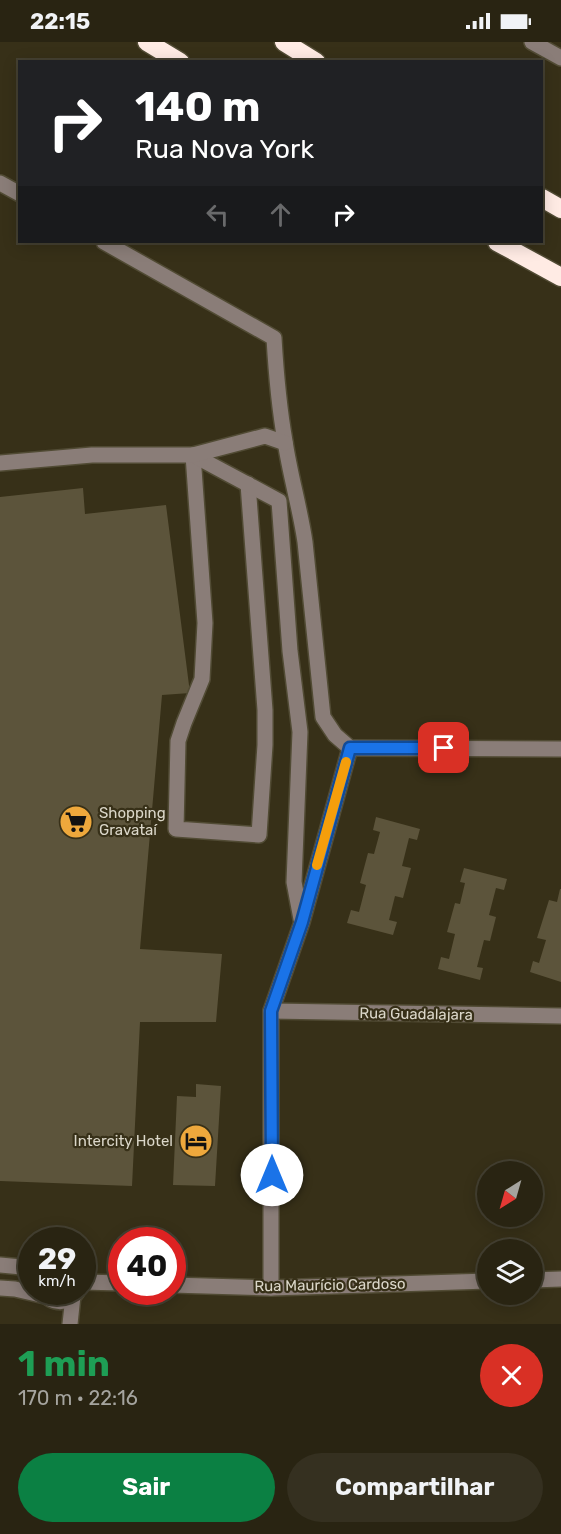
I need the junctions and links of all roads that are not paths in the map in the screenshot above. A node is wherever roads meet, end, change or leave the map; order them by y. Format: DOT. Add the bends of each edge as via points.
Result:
graph roads {
  1 [pos="147,42"];
  2 [pos="284,42"];
  3 [pos="532,42"];
  4 [pos="561,58"];
  5 [pos="177,60"];
  6 [pos="313,60"];
  7 [pos="0,183"];
  8 [pos="18,193"];
  9 [pos="543,199"];
  10 [pos="561,209"];
  11 [pos="106,243"];
  12 [pos="499,243"];
  13 [pos="561,277"];
  14 [pos="285,443"];
  15 [pos="194,455"];
  16 [pos="0,463"];
  17 [pos="248,484"];
  18 [pos="350,748"];
  19 [pos="561,749"];
  20 [pos="302,922"];
  21 [pos="271,1011"];
  22 [pos="561,1016"];
  23 [pos="0,1265"];
  24 [pos="18,1267"];
  25 [pos="561,1279"];
  26 [pos="543,1280"];
  27 [pos="477,1281"];
  28 [pos="186,1285"];
  29 [pos="0,1288"];
  30 [pos="272,1288"];
  31 [pos="18,1290"];
  32 [pos="73,1305"];
  33 [pos="70,1324"];
  1 -- 5 [label="highway"];
  2 -- 6 [label="highway"];
  3 -- 4 [label="street"];
  7 -- 8 [label="street"];
  9 -- 10 [label="highway"];
  11 -- 14 [label="street" via="274,338"];
  12 -- 13 [label="highway"];
  14 -- 15 [label="street" via="265,436"];
  14 -- 18 [label="street" via="302,523 323,717"];
  15 -- 16 [label="street" via="92,455"];
  15 -- 17 [label="street"];
  15 -- 17 [label="street" via="205,623 202,679 178,741 176,829 259,835 265,710"];
  17 -- 20 [label="street" via="279,501 300,732 294,882"];
  18 -- 19 [label="street"];
  18 -- 20 [label="street"];
  20 -- 21 [label="street"];
  21 -- 22 [label="street, Rua Guadalajara"];
  21 -- 30 [label="street"];
  23 -- 24 [label="street"];
  25 -- 26 [label="street"];
  27 -- 30 [label="street, Rua Maurício Cardoso"];
  28 -- 30 [label="street, Rua Maurício Cardoso"];
  29 -- 31 [label="street"];
  32 -- 33 [label="street"];
}
